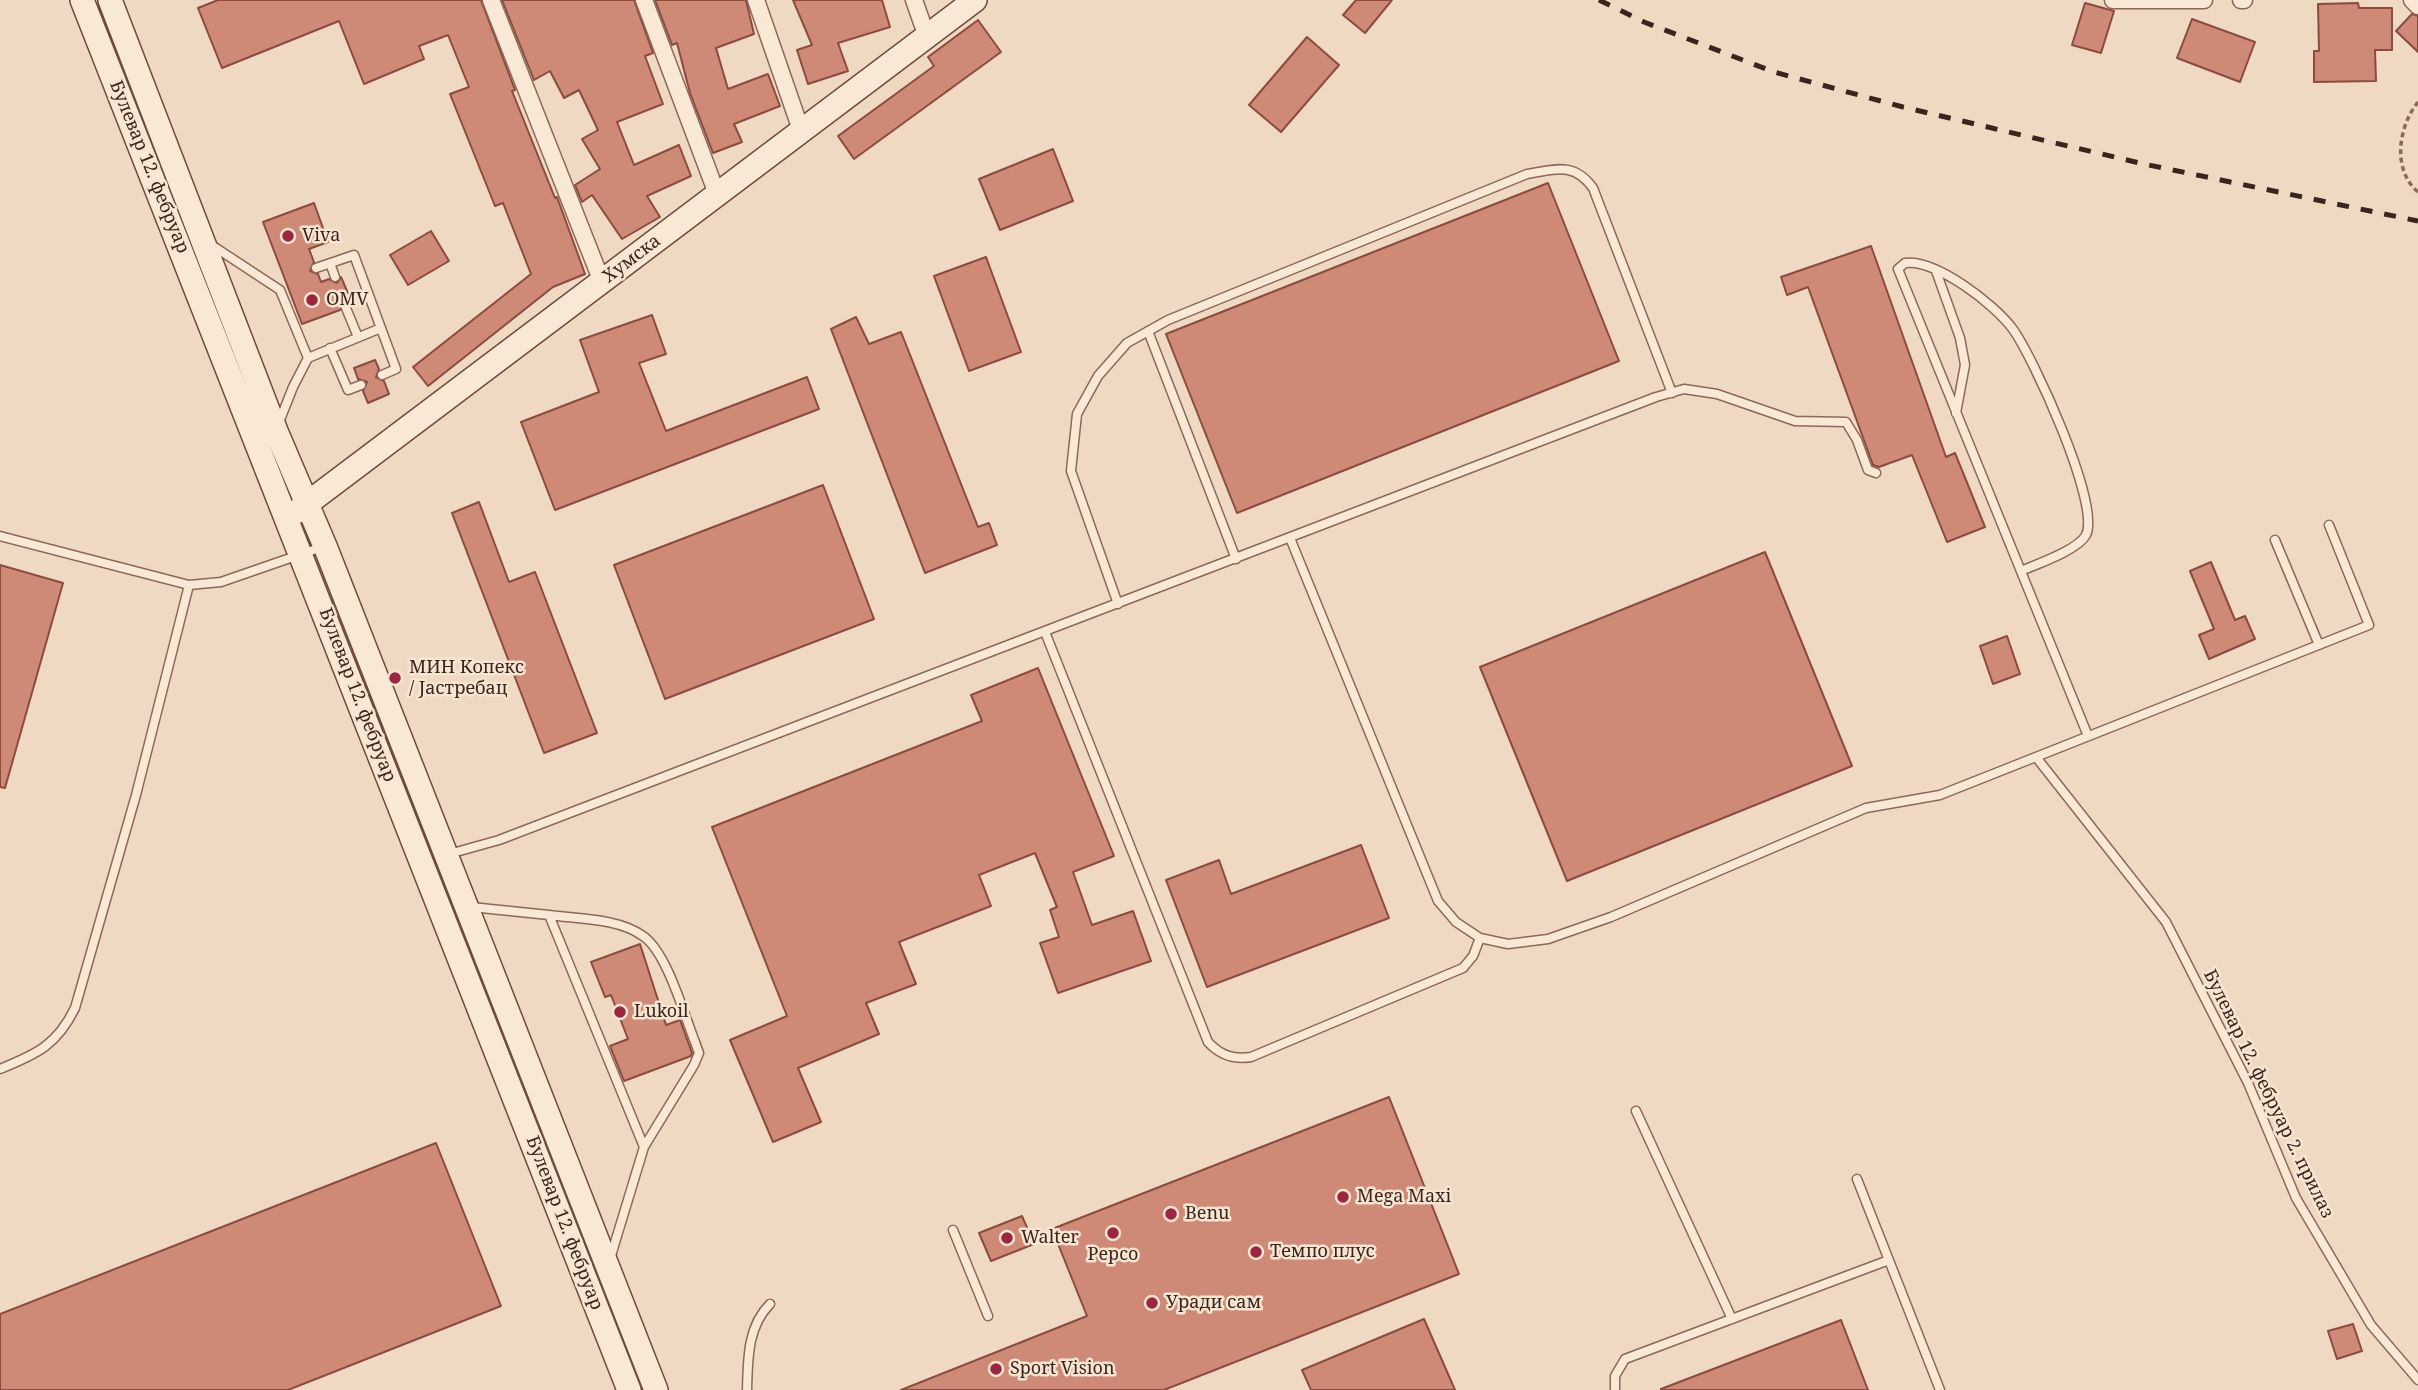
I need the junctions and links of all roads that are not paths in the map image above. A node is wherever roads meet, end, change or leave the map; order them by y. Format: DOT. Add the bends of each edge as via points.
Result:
graph roads {
  1 [pos="82,0"];
  2 [pos="110,0"];
  3 [pos="491,0"];
  4 [pos="644,0"];
  5 [pos="756,0"];
  6 [pos="914,0"];
  7 [pos="975,0"];
  8 [pos="2113,0"];
  9 [pos="2204,0"];
  10 [pos="2412,0"];
  11 [pos="2418,6"];
  12 [pos="927,37"];
  13 [pos="802,134"];
  14 [pos="718,194"];
  15 [pos="203,237"];
  16 [pos="330,263"];
  17 [pos="316,268"];
  18 [pos="1936,270"];
  19 [pos="335,277"];
  20 [pos="285,279"];
  21 [pos="602,282"];
  22 [pos="273,283"];
  23 [pos="346,308"];
  24 [pos="381,328"];
  25 [pos="1148,331"];
  26 [pos="358,337"];
  27 [pos="330,348"];
  28 [pos="308,358"];
  29 [pos="382,376"];
  30 [pos="361,385"];
  31 [pos="1672,393"];
  32 [pos="1956,413"];
  33 [pos="276,431"];
  34 [pos="1876,473"];
  35 [pos="307,503"];
  36 [pos="287,518"];
  37 [pos="2329,525"];
  38 [pos="0,536"];
  39 [pos="1290,538"];
  40 [pos="2275,540"];
  41 [pos="325,546"];
  42 [pos="302,555"];
  43 [pos="1236,559"];
  44 [pos="2021,571"];
  45 [pos="189,584"];
  46 [pos="1118,604"];
  47 [pos="1045,632"];
  48 [pos="2319,645"];
  49 [pos="2088,736"];
  50 [pos="2036,757"];
  51 [pos="446,854"];
  52 [pos="466,906"];
  53 [pos="548,915"];
  54 [pos="1480,938"];
  55 [pos="0,1069"];
  56 [pos="1636,1111"];
  57 [pos="644,1147"];
  58 [pos="1857,1179"];
  59 [pos="953,1230"];
  60 [pos="1889,1260"];
  61 [pos="607,1268"];
  62 [pos="770,1304"];
  63 [pos="988,1316"];
  64 [pos="1732,1319"];
  65 [pos="2418,1380"];
  66 [pos="629,1390"];
  67 [pos="656,1390"];
  68 [pos="747,1390"];
  69 [pos="1615,1390"];
  70 [pos="1940,1390"];
  1 -- 36 [label="main road, Булевар 12. фебруар"];
  2 -- 15 [label="main road, Булевар 12. фебруар"];
  3 -- 21 [label="street"];
  4 -- 14 [label="street"];
  5 -- 13 [label="street"];
  6 -- 12 [label="street"];
  7 -- 12 [label="main road, Хумска"];
  8 -- 9 [label="street"];
  10 -- 11 [label="street"];
  12 -- 13 [label="main road, Хумска"];
  13 -- 14 [label="main road, Хумска"];
  14 -- 21 [label="main road, Хумска"];
  15 -- 22 [label="lane" via="232,261"];
  15 -- 33 [label="main road, Булевар 12. фебруар"];
  16 -- 17 [label="lane"];
  16 -- 19 [label="lane"];
  16 -- 24 [label="lane" via="354,255"];
  18 -- 32 [label="lane" via="1965,365"];
  18 -- 32 [label="lane" via="1914,262 1898,269"];
  18 -- 44 [label="lane" via="1994,307 2012,329 2031,358 2080,477 2090,520 2085,537"];
  20 -- 22 [label="lane"];
  21 -- 35 [label="main road, Хумска"];
  22 -- 28 [label="lane" via="290,311"];
  23 -- 26 [label="lane"];
  24 -- 26 [label="lane"];
  24 -- 29 [label="lane" via="396,369"];
  25 -- 31 [label="lane" via="1527,174 1560,168 1583,174 1593,188"];
  25 -- 43 [label="lane"];
  25 -- 46 [label="lane" via="1127,342 1098,376 1077,414 1071,471"];
  26 -- 27 [label="lane"];
  27 -- 28 [label="lane"];
  27 -- 30 [label="lane" via="348,390"];
  28 -- 33 [label="lane"];
  31 -- 34 [label="lane" via="1684,389 1717,394 1795,421 1846,422 1868,470"];
  31 -- 39 [label="lane"];
  32 -- 44 [label="lane"];
  33 -- 35 [label="main road, Булевар 12. фебруар"];
  35 -- 36 [label="main road, Хумска"];
  35 -- 41 [label="main road, Булевар 12. фебруар"];
  36 -- 42 [label="main road, Булевар 12. фебруар"];
  37 -- 48 [label="lane" via="2369,625"];
  38 -- 45 [label="lane"];
  39 -- 43 [label="lane"];
  39 -- 54 [label="lane" via="1438,901 1455,922"];
  40 -- 48 [label="lane"];
  41 -- 42 [label="lane"];
  41 -- 51 [label="main road, Булевар 12. фебруар"];
  42 -- 45 [label="lane" via="221,582"];
  42 -- 66 [label="main road, Булевар 12. фебруар"];
  43 -- 46 [label="lane"];
  44 -- 49 [label="lane"];
  45 -- 55 [label="lane" via="136,795 75,1008 65,1029 39,1053"];
  46 -- 47 [label="lane"];
  47 -- 51 [label="lane" via="499,840"];
  47 -- 54 [label="lane" via="1208,1041 1216,1050 1234,1058 1251,1057 1388,1001 1462,968"];
  48 -- 49 [label="lane"];
  49 -- 50 [label="lane"];
  50 -- 54 [label="lane" via="1940,795 1866,808 1611,917 1548,939 1508,944"];
  50 -- 65 [label="lane, Булевар 12. фебруар 2. прилаз" via="2166,922 2248,1083 2296,1198 2371,1325"];
  51 -- 52 [label="main road, Булевар 12. фебруар"];
  52 -- 53 [label="lane"];
  52 -- 61 [label="main road, Булевар 12. фебруар"];
  53 -- 57 [label="lane"];
  53 -- 57 [label="lane" via="608,924 644,936 657,951 699,1054"];
  56 -- 64 [label="lane"];
  57 -- 61 [label="lane"];
  58 -- 60 [label="lane"];
  59 -- 63 [label="lane"];
  60 -- 64 [label="lane"];
  60 -- 70 [label="lane"];
  61 -- 67 [label="main road, Булевар 12. фебруар"];
  62 -- 68 [label="lane" via="751,1336"];
  64 -- 69 [label="lane" via="1625,1359 1615,1376"];
}
